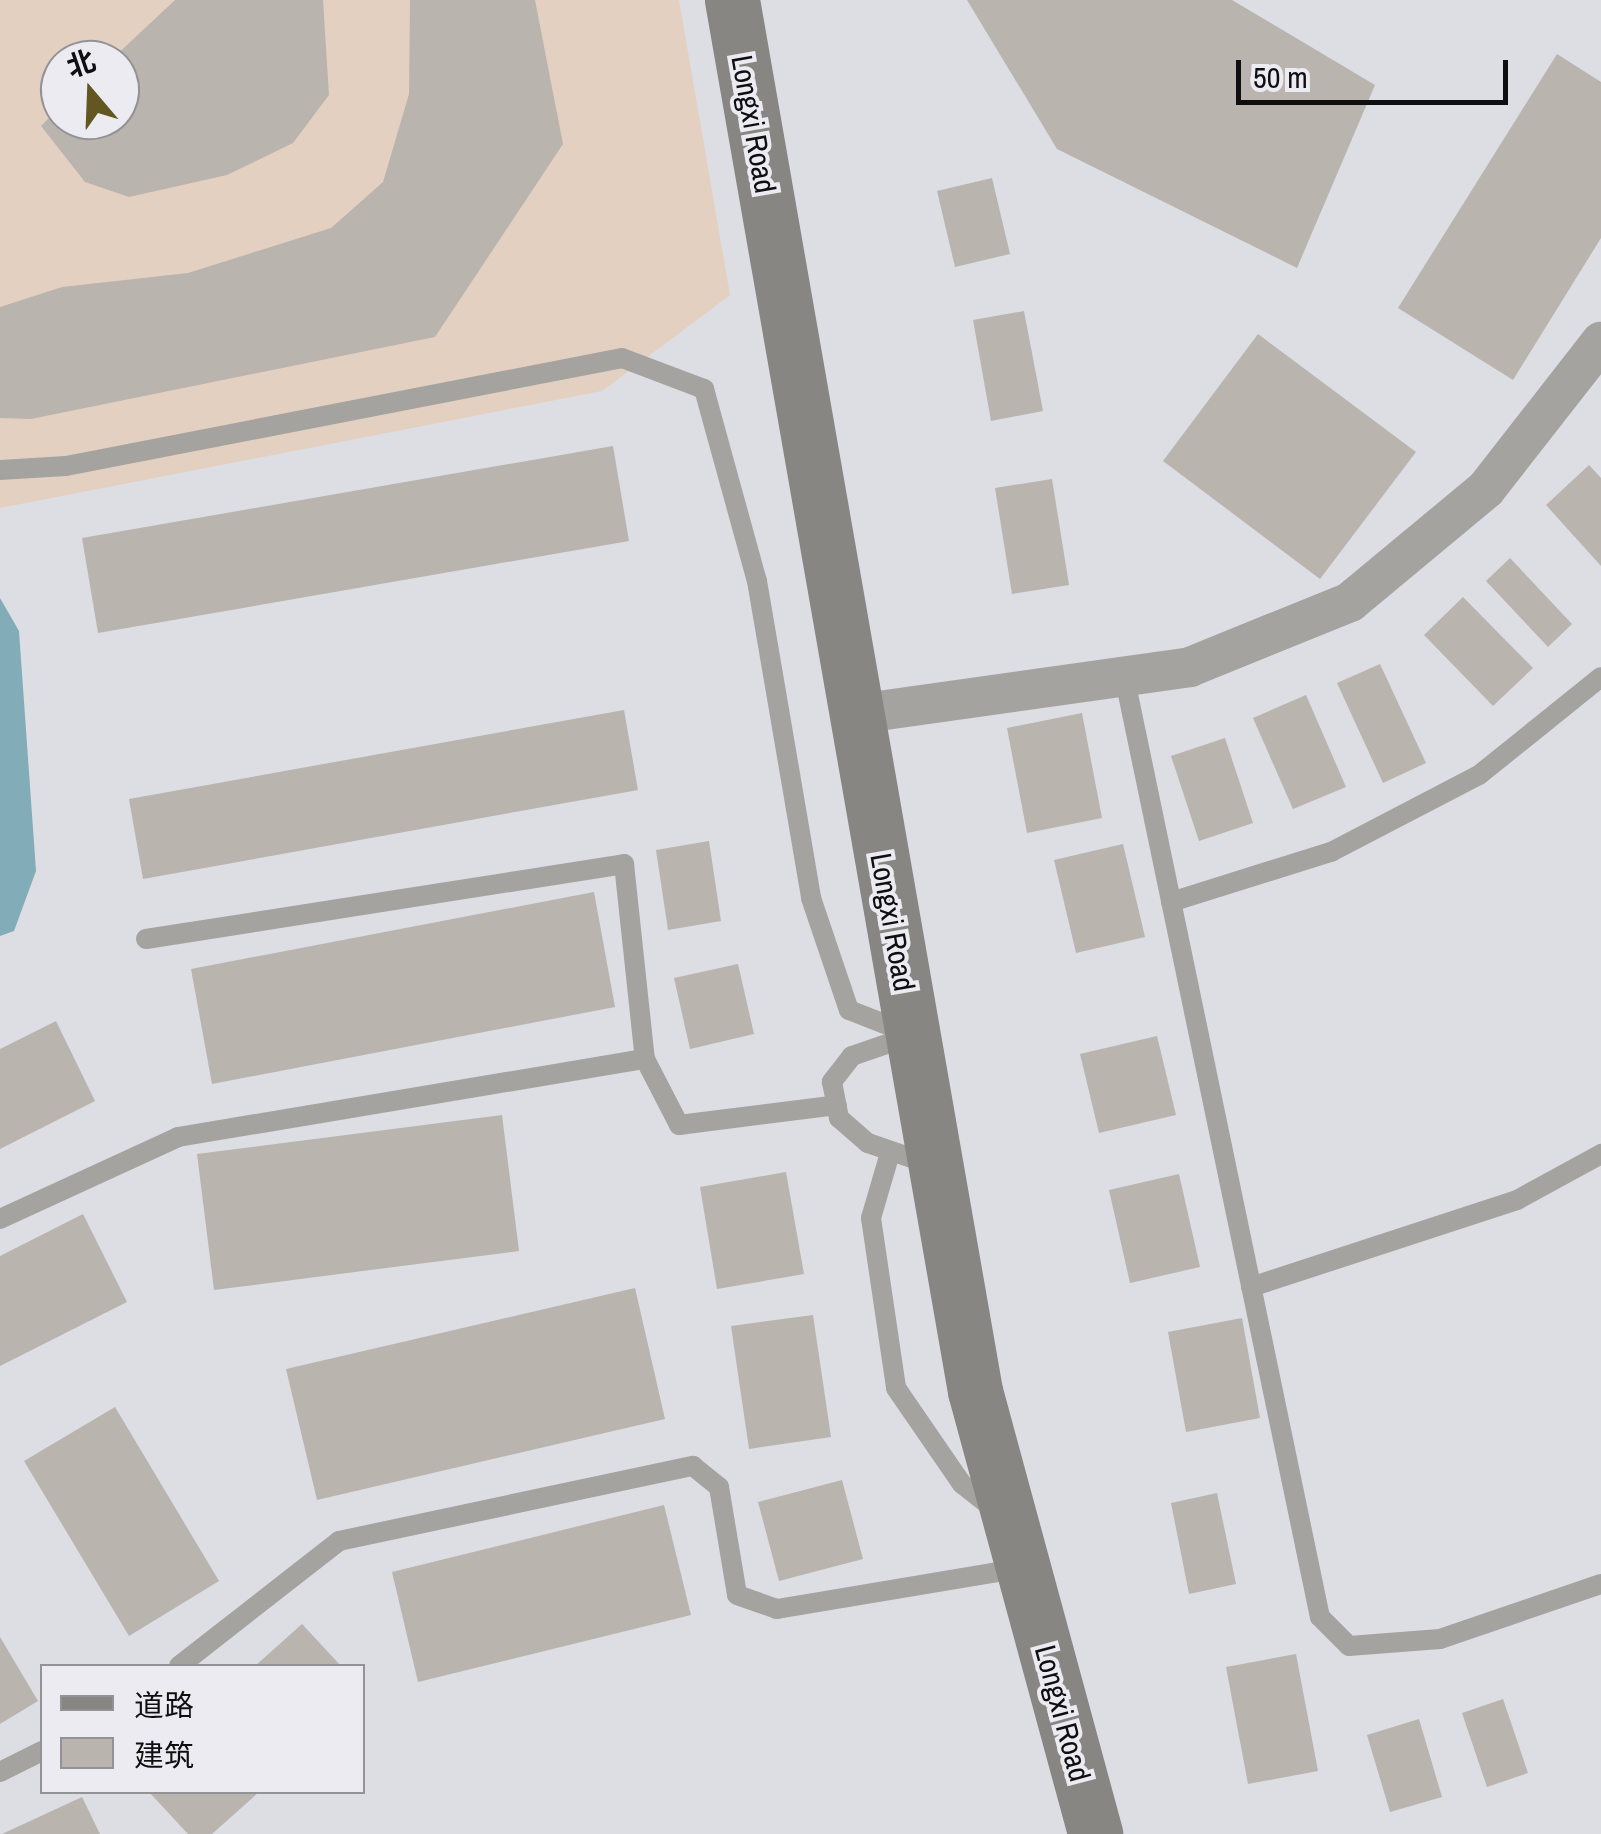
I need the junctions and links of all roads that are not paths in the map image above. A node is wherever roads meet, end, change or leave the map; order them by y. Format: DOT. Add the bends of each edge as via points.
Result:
graph roads {
  1 [pos="732,0"];
  2 [pos="1601,342"];
  3 [pos="0,470"];
  4 [pos="1124,675"];
  5 [pos="1601,678"];
  6 [pos="857,714"];
  7 [pos="1171,902"];
  8 [pos="146,939"];
  9 [pos="913,1035"];
  10 [pos="646,1059"];
  11 [pos="837,1105"];
  12 [pos="1601,1154"];
  13 [pos="913,1160"];
  14 [pos="0,1219"];
  15 [pos="1251,1287"];
  16 [pos="1017,1545"];
  17 [pos="1601,1584"];
  18 [pos="183,1664"];
  19 [pos="40,1752"];
  20 [pos="0,1772"];
  21 [pos="1096,1834"];
  1 -- 6 [label="street, Longxi Road"];
  2 -- 4 [label="street" via="1486,490 1350,602 1190,667"];
  3 -- 9 [label="lane" via="66,466 622,358 704,389 757,581 811,898 850,1010"];
  4 -- 6 [label="street"];
  4 -- 7 [label="lane"];
  5 -- 7 [label="lane" via="1462,784 1331,852"];
  6 -- 9 [label="street, Longxi Road"];
  7 -- 15 [label="lane"];
  8 -- 10 [label="lane" via="624,864"];
  9 -- 11 [label="lane" via="852,1056 832,1082"];
  9 -- 13 [label="street, Longxi Road"];
  10 -- 11 [label="lane" via="679,1124"];
  10 -- 14 [label="lane" via="178,1137"];
  11 -- 13 [label="lane" via="839,1118"];
  12 -- 15 [label="lane" via="1517,1200"];
  13 -- 16 [label="street, Longxi Road"];
  13 -- 16 [label="lane" via="871,1218 896,1388 962,1484"];
  15 -- 17 [label="lane" via="1320,1617 1349,1646 1440,1639"];
  16 -- 18 [label="lane" via="776,1609 737,1595 719,1487 693,1466 339,1541"];
  16 -- 21 [label="street, Longxi Road"];
  19 -- 20 [label="lane"];
}
